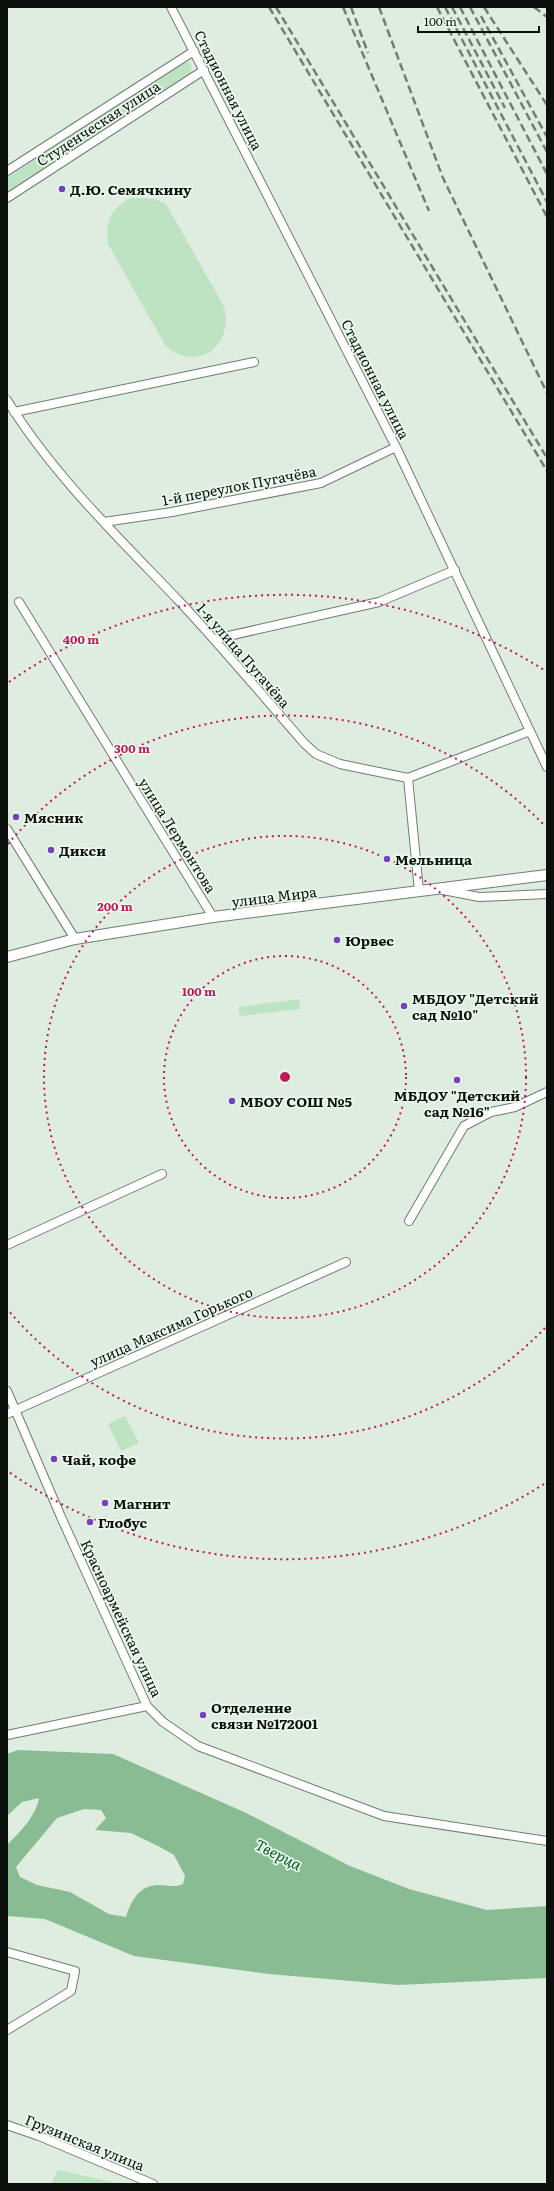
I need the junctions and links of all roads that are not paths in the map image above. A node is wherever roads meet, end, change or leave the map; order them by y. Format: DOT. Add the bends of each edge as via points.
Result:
graph roads {
  1 [pos="171,7"];
  2 [pos="194,51"];
  3 [pos="204,70"];
  4 [pos="7,171"];
  5 [pos="7,198"];
  6 [pos="254,362"];
  7 [pos="7,400"];
  8 [pos="14,412"];
  9 [pos="396,447"];
  10 [pos="104,522"];
  11 [pos="455,570"];
  12 [pos="19,602"];
  13 [pos="215,639"];
  14 [pos="530,731"];
  15 [pos="547,767"];
  16 [pos="408,778"];
  17 [pos="7,829"];
  18 [pos="547,875"];
  19 [pos="439,889"];
  20 [pos="419,891"];
  21 [pos="547,894"];
  22 [pos="213,917"];
  23 [pos="75,939"];
  24 [pos="7,957"];
  25 [pos="547,1092"];
  26 [pos="162,1174"];
  27 [pos="409,1221"];
  28 [pos="7,1245"];
  29 [pos="346,1262"];
  30 [pos="7,1391"];
  31 [pos="15,1410"];
  32 [pos="7,1414"];
  33 [pos="147,1706"];
  34 [pos="7,1735"];
  35 [pos="547,1841"];
  36 [pos="7,1952"];
  37 [pos="7,2030"];
  38 [pos="7,2125"];
  39 [pos="153,2184"];
  1 -- 2 [label="street, Стадионная улица"];
  2 -- 3 [label="street, Стадионная улица"];
  2 -- 4 [label="street, Студенческая улица"];
  3 -- 5 [label="street, Студенческая улица"];
  3 -- 9 [label="street, Стадионная улица"];
  6 -- 8 [label="street"];
  7 -- 8 [label="street, 1-я улица Пугачёва"];
  8 -- 10 [label="street, 1-я улица Пугачёва"];
  9 -- 10 [label="street, 1-й переулок Пугачёва" via="321,483 172,512"];
  9 -- 11 [label="street, Стадионная улица"];
  10 -- 13 [label="street, 1-я улица Пугачёва"];
  11 -- 13 [label="street" via="379,602"];
  11 -- 14 [label="street, Стадионная улица"];
  12 -- 22 [label="street, улица Лермонтова"];
  13 -- 16 [label="street, 1-я улица Пугачёва" via="316,754 340,764"];
  14 -- 15 [label="street, Стадионная улица"];
  14 -- 16 [label="street"];
  16 -- 20 [label="street"];
  17 -- 23 [label="street"];
  18 -- 19 [label="main road"];
  19 -- 20 [label="main road, улица Мира"];
  19 -- 21 [label="street, улица Мира" via="479,897"];
  20 -- 22 [label="main road, улица Мира"];
  22 -- 23 [label="main road, улица Мира"];
  23 -- 24 [label="main road, улица Мира"];
  25 -- 27 [label="street" via="515,1107 491,1112 464,1126"];
  26 -- 28 [label="street"];
  29 -- 31 [label="street, улица Максима Горького"];
  30 -- 31 [label="street, Красноармейская улица"];
  31 -- 32 [label="street, улица Максима Горького"];
  31 -- 33 [label="street, Красноармейская улица"];
  33 -- 34 [label="street"];
  33 -- 35 [label="street, Красноармейская улица" via="163,1722 198,1746 384,1816"];
  36 -- 37 [label="street" via="75,1971 71,1991"];
  38 -- 39 [label="street, Грузинская улица"];
}
